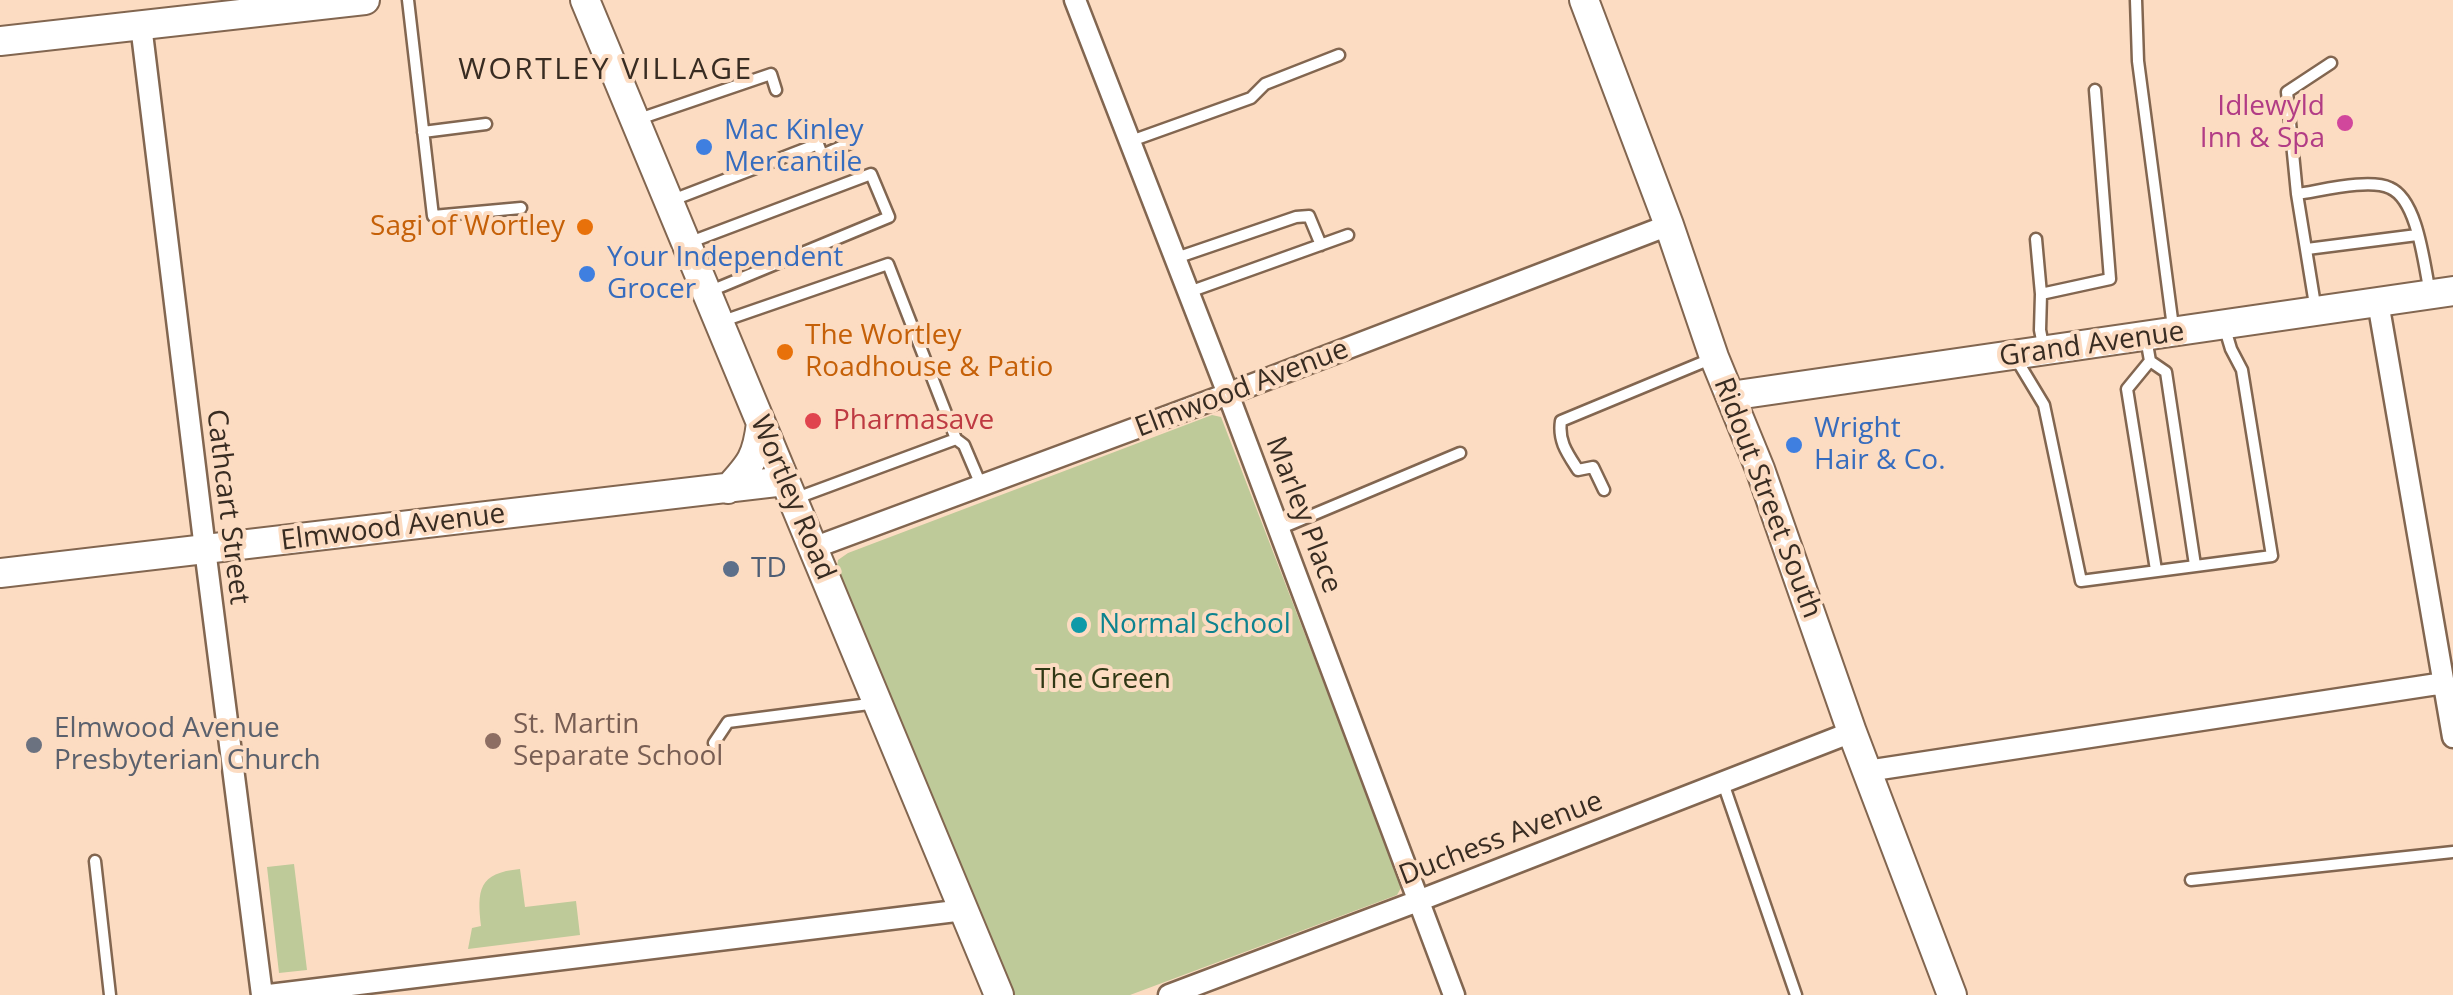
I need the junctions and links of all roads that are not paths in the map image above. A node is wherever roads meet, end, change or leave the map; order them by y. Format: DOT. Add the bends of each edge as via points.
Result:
graph roads {
  1 [pos="408,0"];
  2 [pos="585,0"];
  3 [pos="1076,0"];
  4 [pos="1584,0"];
  5 [pos="2136,0"];
  6 [pos="353,1"];
  7 [pos="157,20"];
  8 [pos="0,42"];
  9 [pos="1339,56"];
  10 [pos="2331,63"];
  11 [pos="776,90"];
  12 [pos="2095,90"];
  13 [pos="635,120"];
  14 [pos="486,124"];
  15 [pos="424,132"];
  16 [pos="1131,141"];
  17 [pos="850,143"];
  18 [pos="2297,194"];
  19 [pos="668,202"];
  20 [pos="521,208"];
  21 [pos="1669,225"];
  22 [pos="1348,235"];
  23 [pos="2417,235"];
  24 [pos="2036,239"];
  25 [pos="686,244"];
  26 [pos="1320,244"];
  27 [pos="2307,250"];
  28 [pos="1176,258"];
  29 [pos="707,292"];
  30 [pos="1189,292"];
  31 [pos="2442,292"];
  32 [pos="2041,294"];
  33 [pos="2378,302"];
  34 [pos="2316,312"];
  35 [pos="719,322"];
  36 [pos="2224,326"];
  37 [pos="2157,344"];
  38 [pos="2044,352"];
  39 [pos="2014,356"];
  40 [pos="1714,357"];
  41 [pos="1228,394"];
  42 [pos="1730,396"];
  43 [pos="761,423"];
  44 [pos="956,438"];
  45 [pos="1460,453"];
  46 [pos="982,486"];
  47 [pos="728,488"];
  48 [pos="1604,490"];
  49 [pos="789,491"];
  50 [pos="1279,529"];
  51 [pos="813,548"];
  52 [pos="204,550"];
  53 [pos="2195,564"];
  54 [pos="2156,570"];
  55 [pos="0,573"];
  56 [pos="2444,683"];
  57 [pos="878,703"];
  58 [pos="1852,732"];
  59 [pos="2453,737"];
  60 [pos="714,743"];
  61 [pos="1867,771"];
  62 [pos="1724,783"];
  63 [pos="2453,852"];
  64 [pos="95,861"];
  65 [pos="2191,880"];
  66 [pos="1418,901"];
  67 [pos="964,910"];
  68 [pos="1179,993"];
  69 [pos="1947,994"];
  70 [pos="110,995"];
  71 [pos="265,995"];
  72 [pos="999,995"];
  73 [pos="1454,995"];
  74 [pos="1796,995"];
  1 -- 15 [label="lane"];
  2 -- 13 [label="street, Wortley Road"];
  3 -- 16 [label="street, Marley Place"];
  4 -- 21 [label="street, Ridout Street South"];
  5 -- 37 [label="lane"];
  6 -- 7 [label="street"];
  7 -- 8 [label="street"];
  7 -- 52 [label="street, Cathcart Street"];
  9 -- 16 [label="lane" via="1265,84 1251,98"];
  10 -- 18 [label="lane" via="2288,92"];
  11 -- 13 [label="lane" via="771,74"];
  12 -- 32 [label="lane" via="2110,280"];
  13 -- 19 [label="street, Wortley Road"];
  14 -- 15 [label="lane"];
  15 -- 20 [label="lane" via="433,216"];
  16 -- 28 [label="street, Marley Place"];
  17 -- 19 [label="lane" via="822,155 818,144"];
  18 -- 23 [label="lane" via="2368,184 2390,188 2410,206"];
  18 -- 27 [label="lane"];
  19 -- 25 [label="street, Wortley Road"];
  21 -- 40 [label="street, Ridout Street South"];
  21 -- 41 [label="street, Elmwood Avenue"];
  22 -- 26 [label="lane"];
  23 -- 27 [label="lane"];
  23 -- 31 [label="lane"];
  24 -- 32 [label="lane"];
  25 -- 29 [label="street, Wortley Road"];
  25 -- 29 [label="lane" via="872,174 889,216"];
  26 -- 28 [label="lane" via="1309,216 1296,217"];
  26 -- 30 [label="lane"];
  27 -- 34 [label="lane"];
  28 -- 30 [label="street, Marley Place"];
  29 -- 35 [label="street, Wortley Road"];
  30 -- 41 [label="street, Marley Place"];
  31 -- 33 [label="street, Grand Avenue"];
  32 -- 38 [label="lane"];
  33 -- 34 [label="street, Grand Avenue"];
  33 -- 56 [label="street"];
  34 -- 36 [label="street, Grand Avenue"];
  35 -- 43 [label="street, Wortley Road"];
  35 -- 44 [label="lane" via="888,264"];
  36 -- 37 [label="street, Grand Avenue"];
  36 -- 53 [label="lane" via="2242,370 2272,556"];
  37 -- 38 [label="street, Grand Avenue"];
  37 -- 53 [label="lane"];
  37 -- 54 [label="lane" via="2127,389"];
  38 -- 39 [label="street, Grand Avenue"];
  39 -- 42 [label="street, Grand Avenue"];
  39 -- 54 [label="lane" via="2044,405 2081,582"];
  40 -- 42 [label="street, Ridout Street South"];
  40 -- 48 [label="lane" via="1561,420 1564,448 1578,470 1593,467"];
  41 -- 46 [label="street, Elmwood Avenue"];
  41 -- 50 [label="street, Marley Place"];
  42 -- 58 [label="street, Ridout Street South"];
  43 -- 47 [label="street" via="752,460"];
  43 -- 49 [label="street, Wortley Road"];
  44 -- 46 [label="lane"];
  44 -- 49 [label="lane"];
  45 -- 50 [label="lane"];
  46 -- 51 [label="street, Elmwood Avenue"];
  47 -- 49 [label="street, Elmwood Avenue"];
  47 -- 52 [label="street, Elmwood Avenue"];
  49 -- 51 [label="street, Wortley Road"];
  50 -- 66 [label="street, Marley Place"];
  51 -- 57 [label="street, Wortley Road"];
  52 -- 55 [label="street, Elmwood Avenue"];
  52 -- 71 [label="street, Cathcart Street"];
  53 -- 54 [label="lane"];
  56 -- 59 [label="street"];
  56 -- 61 [label="street"];
  57 -- 60 [label="lane" via="728,722"];
  57 -- 67 [label="street, Wortley Road"];
  58 -- 61 [label="street, Ridout Street South"];
  58 -- 62 [label="street, Duchess Avenue"];
  61 -- 69 [label="street, Ridout Street South"];
  62 -- 66 [label="street, Duchess Avenue"];
  62 -- 74 [label="lane"];
  63 -- 65 [label="lane"];
  64 -- 70 [label="lane"];
  66 -- 68 [label="street, Duchess Avenue"];
  66 -- 73 [label="street, Marley Place"];
  67 -- 71 [label="street"];
  67 -- 72 [label="street, Wortley Road"];
}
